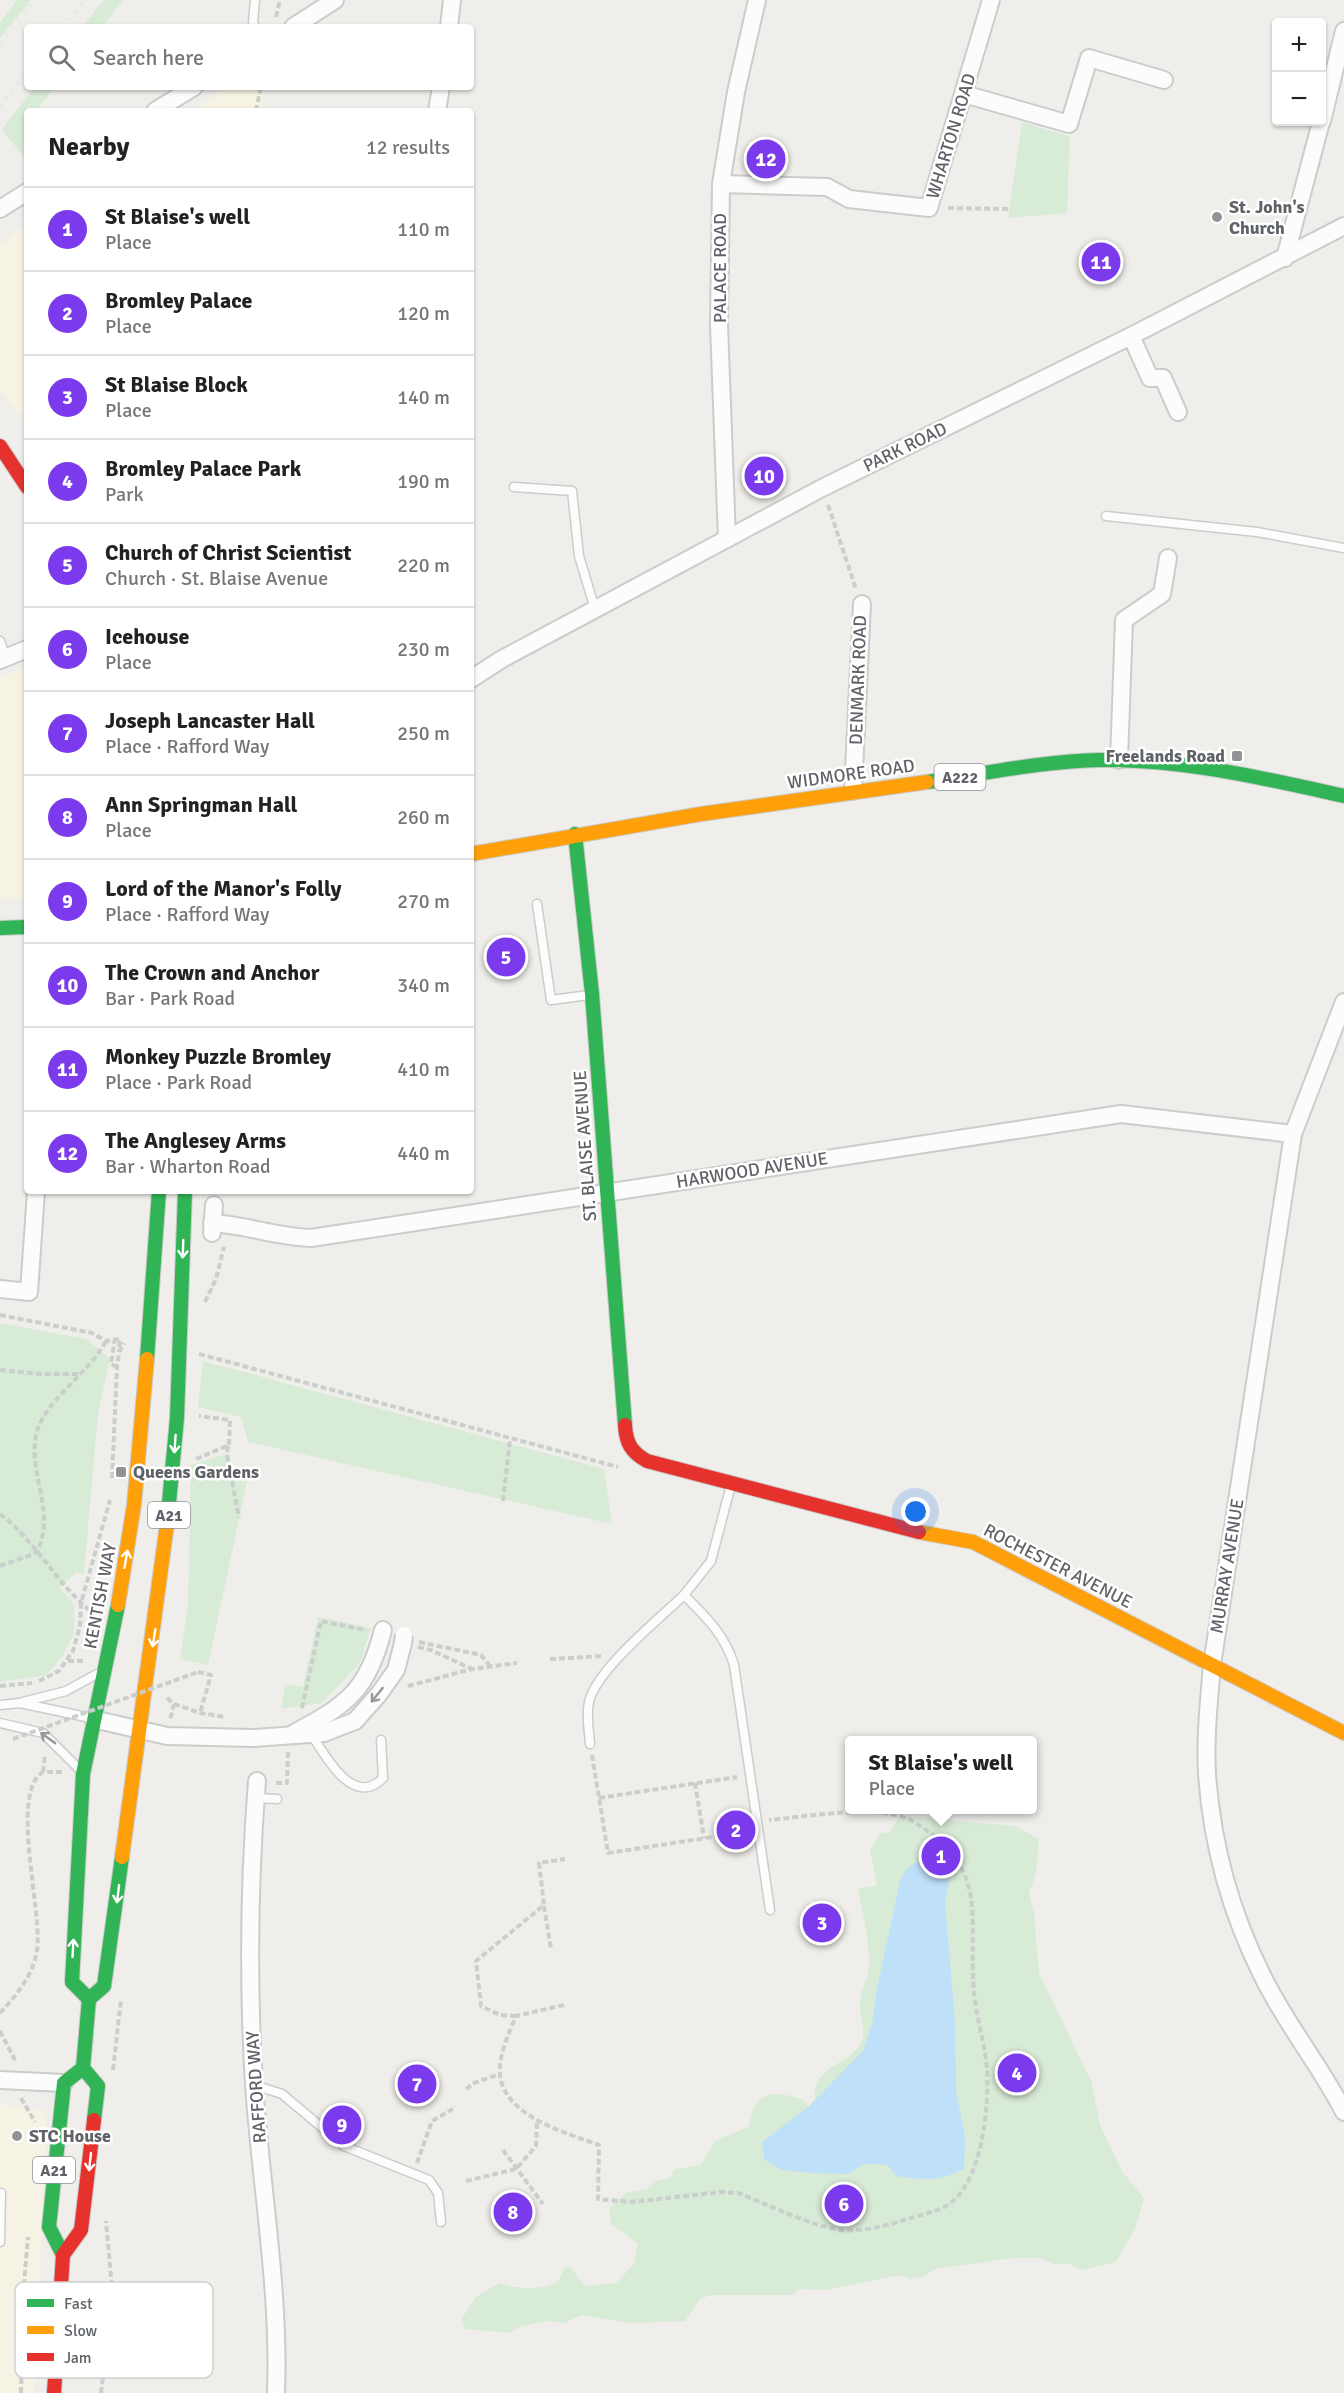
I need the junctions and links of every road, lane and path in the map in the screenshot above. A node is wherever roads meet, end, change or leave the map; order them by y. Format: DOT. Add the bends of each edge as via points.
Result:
graph roads {
  1 [pos="255,0"];
  2 [pos="335,0"];
  3 [pos="452,0"];
  4 [pos="757,0"];
  5 [pos="991,0"];
  6 [pos="254,24"];
  7 [pos="297,24"];
  8 [pos="449,24"];
  9 [pos="1344,31"];
  10 [pos="1164,80"];
  11 [pos="189,90"];
  12 [pos="260,90"];
  13 [pos="440,90"];
  14 [pos="964,94"];
  15 [pos="1326,101"];
  16 [pos="160,108"];
  17 [pos="257,108"];
  18 [pos="438,108"];
  19 [pos="1320,126"];
  20 [pos="721,184"];
  21 [pos="24,194"];
  22 [pos="929,208"];
  23 [pos="0,209"];
  24 [pos="1010,209"];
  25 [pos="1344,226"];
  26 [pos="1285,258"];
  27 [pos="1131,336"];
  28 [pos="1178,412"];
  29 [pos="0,446"];
  30 [pos="20,462"];
  31 [pos="514,488"];
  32 [pos="822,488"];
  33 [pos="1106,516"];
  34 [pos="727,539"];
  35 [pos="1344,548"];
  36 [pos="1168,558"];
  37 [pos="862,604"];
  38 [pos="595,609"];
  39 [pos="0,641"];
  40 [pos="24,650"];
  41 [pos="3,659"];
  42 [pos="474,677"];
  43 [pos="1119,760"];
  44 [pos="853,791"];
  45 [pos="1344,796"];
  46 [pos="575,834"];
  47 [pos="474,853"];
  48 [pos="537,904"];
  49 [pos="24,927"];
  50 [pos="0,928"];
  51 [pos="592,994"];
  52 [pos="1344,1002"];
  53 [pos="1293,1134"];
  54 [pos="607,1192"];
  55 [pos="36,1194"];
  56 [pos="159,1194"];
  57 [pos="185,1194"];
  58 [pos="214,1205"];
  59 [pos="237,1224"];
  60 [pos="0,1289"];
  61 [pos="203,1305"];
  62 [pos="0,1315"];
  63 [pos="115,1338"];
  64 [pos="106,1341"];
  65 [pos="125,1342"];
  66 [pos="193,1351"];
  67 [pos="119,1352"];
  68 [pos="117,1367"];
  69 [pos="0,1370"];
  70 [pos="80,1374"];
  71 [pos="510,1440"];
  72 [pos="229,1445"];
  73 [pos="633,1453"];
  74 [pos="731,1483"];
  75 [pos="112,1484"];
  76 [pos="111,1496"];
  77 [pos="503,1501"];
  78 [pos="0,1514"];
  79 [pos="239,1518"];
  80 [pos="36,1553"];
  81 [pos="0,1566"];
  82 [pos="684,1595"];
  83 [pos="81,1603"];
  84 [pos="113,1628"];
  85 [pos="383,1630"];
  86 [pos="403,1639"];
  87 [pos="421,1648"];
  88 [pos="461,1651"];
  89 [pos="550,1659"];
  90 [pos="85,1660"];
  91 [pos="617,1660"];
  92 [pos="68,1661"];
  93 [pos="1212,1665"];
  94 [pos="490,1666"];
  95 [pos="472,1669"];
  96 [pos="103,1670"];
  97 [pos="0,1686"];
  98 [pos="20,1703"];
  99 [pos="0,1705"];
  100 [pos="200,1713"];
  101 [pos="93,1719"];
  102 [pos="0,1723"];
  103 [pos="308,1730"];
  104 [pos="139,1731"];
  105 [pos="1344,1733"];
  106 [pos="288,1736"];
  107 [pos="13,1739"];
  108 [pos="381,1740"];
  109 [pos="590,1744"];
  110 [pos="47,1746"];
  111 [pos="42,1772"];
  112 [pos="68,1773"];
  113 [pos="83,1774"];
  114 [pos="749,1775"];
  115 [pos="695,1784"];
  116 [pos="257,1790"];
  117 [pos="599,1798"];
  118 [pos="277,1799"];
  119 [pos="871,1814"];
  120 [pos="895,1814"];
  121 [pos="757,1826"];
  122 [pos="704,1838"];
  123 [pos="565,1859"];
  124 [pos="544,1905"];
  125 [pos="770,1910"];
  126 [pos="551,1949"];
  127 [pos="89,1999"];
  128 [pos="564,2005"];
  129 [pos="0,2013"];
  130 [pos="516,2016"];
  131 [pos="0,2031"];
  132 [pos="83,2068"];
  133 [pos="20,2069"];
  134 [pos="500,2074"];
  135 [pos="0,2080"];
  136 [pos="64,2083"];
  137 [pos="254,2085"];
  138 [pos="466,2089"];
  139 [pos="19,2095"];
  140 [pos="456,2107"];
  141 [pos="1344,2112"];
  142 [pos="537,2119"];
  143 [pos="36,2129"];
  144 [pos="503,2150"];
  145 [pos="516,2169"];
  146 [pos="416,2172"];
  147 [pos="466,2181"];
  148 [pos="1,2193"];
  149 [pos="543,2204"];
  150 [pos="441,2222"];
  151 [pos="29,2228"];
  152 [pos="0,2242"];
  153 [pos="63,2255"];
  154 [pos="24,2282"];
  155 [pos="61,2282"];
  156 [pos="21,2378"];
  157 [pos="55,2378"];
  158 [pos="21,2393"];
  159 [pos="54,2393"];
  160 [pos="276,2393"];
  1 -- 6 [label="lane"];
  2 -- 7 [label="street"];
  3 -- 8 [label="street"];
  4 -- 20 [label="street, PALACE ROAD"];
  5 -- 14 [label="street, WHARTON ROAD"];
  9 -- 15 [label="street"];
  10 -- 14 [label="street" via="1089,58 1069,124"];
  11 -- 16 [label="street"];
  12 -- 17 [label="path"];
  13 -- 18 [label="street"];
  14 -- 22 [label="street, WHARTON ROAD"];
  19 -- 26 [label="street"];
  20 -- 22 [label="street, WHARTON ROAD" via="827,187 849,199"];
  20 -- 34 [label="street, PALACE ROAD" via="719,325"];
  21 -- 23 [label="street"];
  22 -- 24 [label="path"];
  25 -- 26 [label="street, PARK ROAD"];
  26 -- 27 [label="street, PARK ROAD"];
  27 -- 28 [label="street" via="1150,378 1163,378"];
  27 -- 32 [label="street, PARK ROAD"];
  29 -- 30 [label="main road"];
  31 -- 38 [label="lane" via="572,491 579,556"];
  32 -- 34 [label="street, PARK ROAD"];
  32 -- 37 [label="path"];
  33 -- 35 [label="lane" via="1257,532"];
  34 -- 38 [label="street, PARK ROAD"];
  36 -- 43 [label="street" via="1162,594 1124,620"];
  37 -- 44 [label="street, DENMARK ROAD"];
  38 -- 42 [label="street, PARK ROAD"];
  39 -- 41 [label="lane"];
  40 -- 41 [label="street"];
  43 -- 44 [label="main road, WIDMORE ROAD / A222"];
  43 -- 45 [label="main road, WIDMORE ROAD / A222" via="1201,766"];
  44 -- 46 [label="main road, WIDMORE ROAD / A222"];
  46 -- 47 [label="main road, WIDMORE ROAD / A222"];
  46 -- 51 [label="main road, ST. BLAISE AVENUE"];
  48 -- 51 [label="lane" via="551,1000"];
  49 -- 50 [label="main road"];
  51 -- 54 [label="main road, ST. BLAISE AVENUE"];
  52 -- 53 [label="street, MURRAY AVENUE"];
  53 -- 54 [label="street, HARWOOD AVENUE" via="1120,1114"];
  53 -- 93 [label="street, MURRAY AVENUE"];
  54 -- 59 [label="street, HARWOOD AVENUE" via="311,1238"];
  54 -- 73 [label="main road, ST. BLAISE AVENUE" via="626,1439"];
  55 -- 60 [label="street" via="30,1292"];
  84 -- 56 [label="main road, KENTISH WAY / A21, one-way" via="138,1469"];
  57 -- 104 [label="main road, A21, one-way" via="173,1472 159,1604"];
  58 -- 59 [label="street, HARWOOD AVENUE" via="212,1228"];
  59 -- 61 [label="path" via="221,1254 216,1279"];
  62 -- 64 [label="path" via="92,1333"];
  63 -- 64 [label="path"];
  63 -- 67 [label="path" via="120,1339"];
  63 -- 68 [label="path" via="111,1364"];
  64 -- 70 [label="path" via="98,1357"];
  65 -- 67 [label="path"];
  66 -- 71 [label="path"];
  67 -- 68 [label="path"];
  68 -- 75 [label="path"];
  69 -- 70 [label="path"];
  70 -- 80 [label="path" via="38,1429 35,1443 45,1517 42,1543"];
  71 -- 73 [label="path" via="624,1469"];
  71 -- 77 [label="path"];
  72 -- 79 [label="path" via="227,1454"];
  73 -- 74 [label="main road, ROCHESTER AVENUE" via="647,1461"];
  74 -- 82 [label="lane" via="711,1561"];
  74 -- 93 [label="main road, ROCHESTER AVENUE" via="907,1530 973,1542"];
  76 -- 83 [label="path"];
  78 -- 80 [label="path" via="20,1530"];
  80 -- 81 [label="path"];
  80 -- 83 [label="path"];
  82 -- 91 [label="lane"];
  82 -- 114 [label="lane" via="711,1621 728,1646"];
  83 -- 84 [label="path"];
  83 -- 92 [label="path" via="78,1638"];
  84 -- 96 [label="main road, KENTISH WAY / A21"];
  85 -- 103 [label="street" via="373,1665 362,1685"];
  86 -- 103 [label="street, one-way" via="396,1670 355,1721 324,1733"];
  87 -- 95 [label="path"];
  88 -- 94 [label="path" via="481,1655"];
  89 -- 91 [label="path" via="599,1655"];
  90 -- 92 [label="path"];
  91 -- 109 [label="lane" via="589,1700"];
  92 -- 97 [label="path" via="59,1671 37,1682"];
  93 -- 105 [label="main road, ROCHESTER AVENUE"];
  93 -- 141 [label="street, MURRAY AVENUE" via="1207,1775 1223,1876 1262,1977"];
  96 -- 98 [label="lane" via="66,1691"];
  96 -- 101 [label="main road, KENTISH WAY / A21"];
  98 -- 99 [label="lane"];
  98 -- 101 [label="lane"];
  100 -- 107 [label="path, bridge" via="211,1675 198,1672"];
  101 -- 104 [label="street"];
  101 -- 113 [label="main road, KENTISH WAY / A21"];
  113 -- 102 [label="lane, one-way" via="43,1733"];
  103 -- 106 [label="street"];
  103 -- 108 [label="lane" via="339,1776 352,1785 376,1785 383,1778"];
  104 -- 106 [label="street" via="178,1736"];
  104 -- 127 [label="main road, A21, one-way" via="104,1986"];
  106 -- 116 [label="path" via="287,1783"];
  109 -- 117 [label="path"];
  110 -- 111 [label="path"];
  111 -- 112 [label="path"];
  111 -- 129 [label="path" via="33,1780 28,1822 37,1952 28,1976"];
  127 -- 113 [label="main road, KENTISH WAY / A21, one-way" via="72,1982"];
  114 -- 115 [label="path"];
  114 -- 121 [label="lane"];
  115 -- 117 [label="path"];
  115 -- 122 [label="path"];
  116 -- 118 [label="lane"];
  116 -- 137 [label="street, RAFFORD WAY" via="250,1966"];
  117 -- 122 [label="path" via="608,1853"];
  119 -- 121 [label="path"];
  120 -- 142 [label="path" via="910,1820 952,1852 963,1867 969,1889 974,1991 987,2067 984,2124 972,2174 962,2192 946,2206 862,2230 838,2229 738,2193 632,2202 598,2199 599,2145"];
  121 -- 122 [label="path"];
  121 -- 125 [label="lane"];
  123 -- 124 [label="path" via="539,1863"];
  124 -- 126 [label="path"];
  124 -- 130 [label="path" via="476,1961 481,2006 500,2015"];
  127 -- 132 [label="main road"];
  128 -- 130 [label="path"];
  130 -- 134 [label="path"];
  131 -- 133 [label="path"];
  132 -- 136 [label="main road"];
  132 -- 153 [label="main road, A21, one-way" via="98,2086 97,2097 81,2230"];
  134 -- 138 [label="path"];
  134 -- 142 [label="path" via="512,2099"];
  135 -- 136 [label="street"];
  136 -- 153 [label="main road, A21" via="49,2227"];
  137 -- 146 [label="lane" via="282,2094 344,2146"];
  137 -- 160 [label="street, RAFFORD WAY" via="274,2312"];
  139 -- 143 [label="path" via="35,2120"];
  140 -- 146 [label="path" via="432,2121"];
  142 -- 145 [label="path" via="536,2146"];
  144 -- 145 [label="path"];
  145 -- 147 [label="path"];
  145 -- 149 [label="path"];
  146 -- 150 [label="lane" via="429,2180 438,2193"];
  148 -- 152 [label="lane"];
  151 -- 154 [label="path"];
  153 -- 155 [label="main road"];
  156 -- 158 [label="path"];
  157 -- 159 [label="main road"];
}
